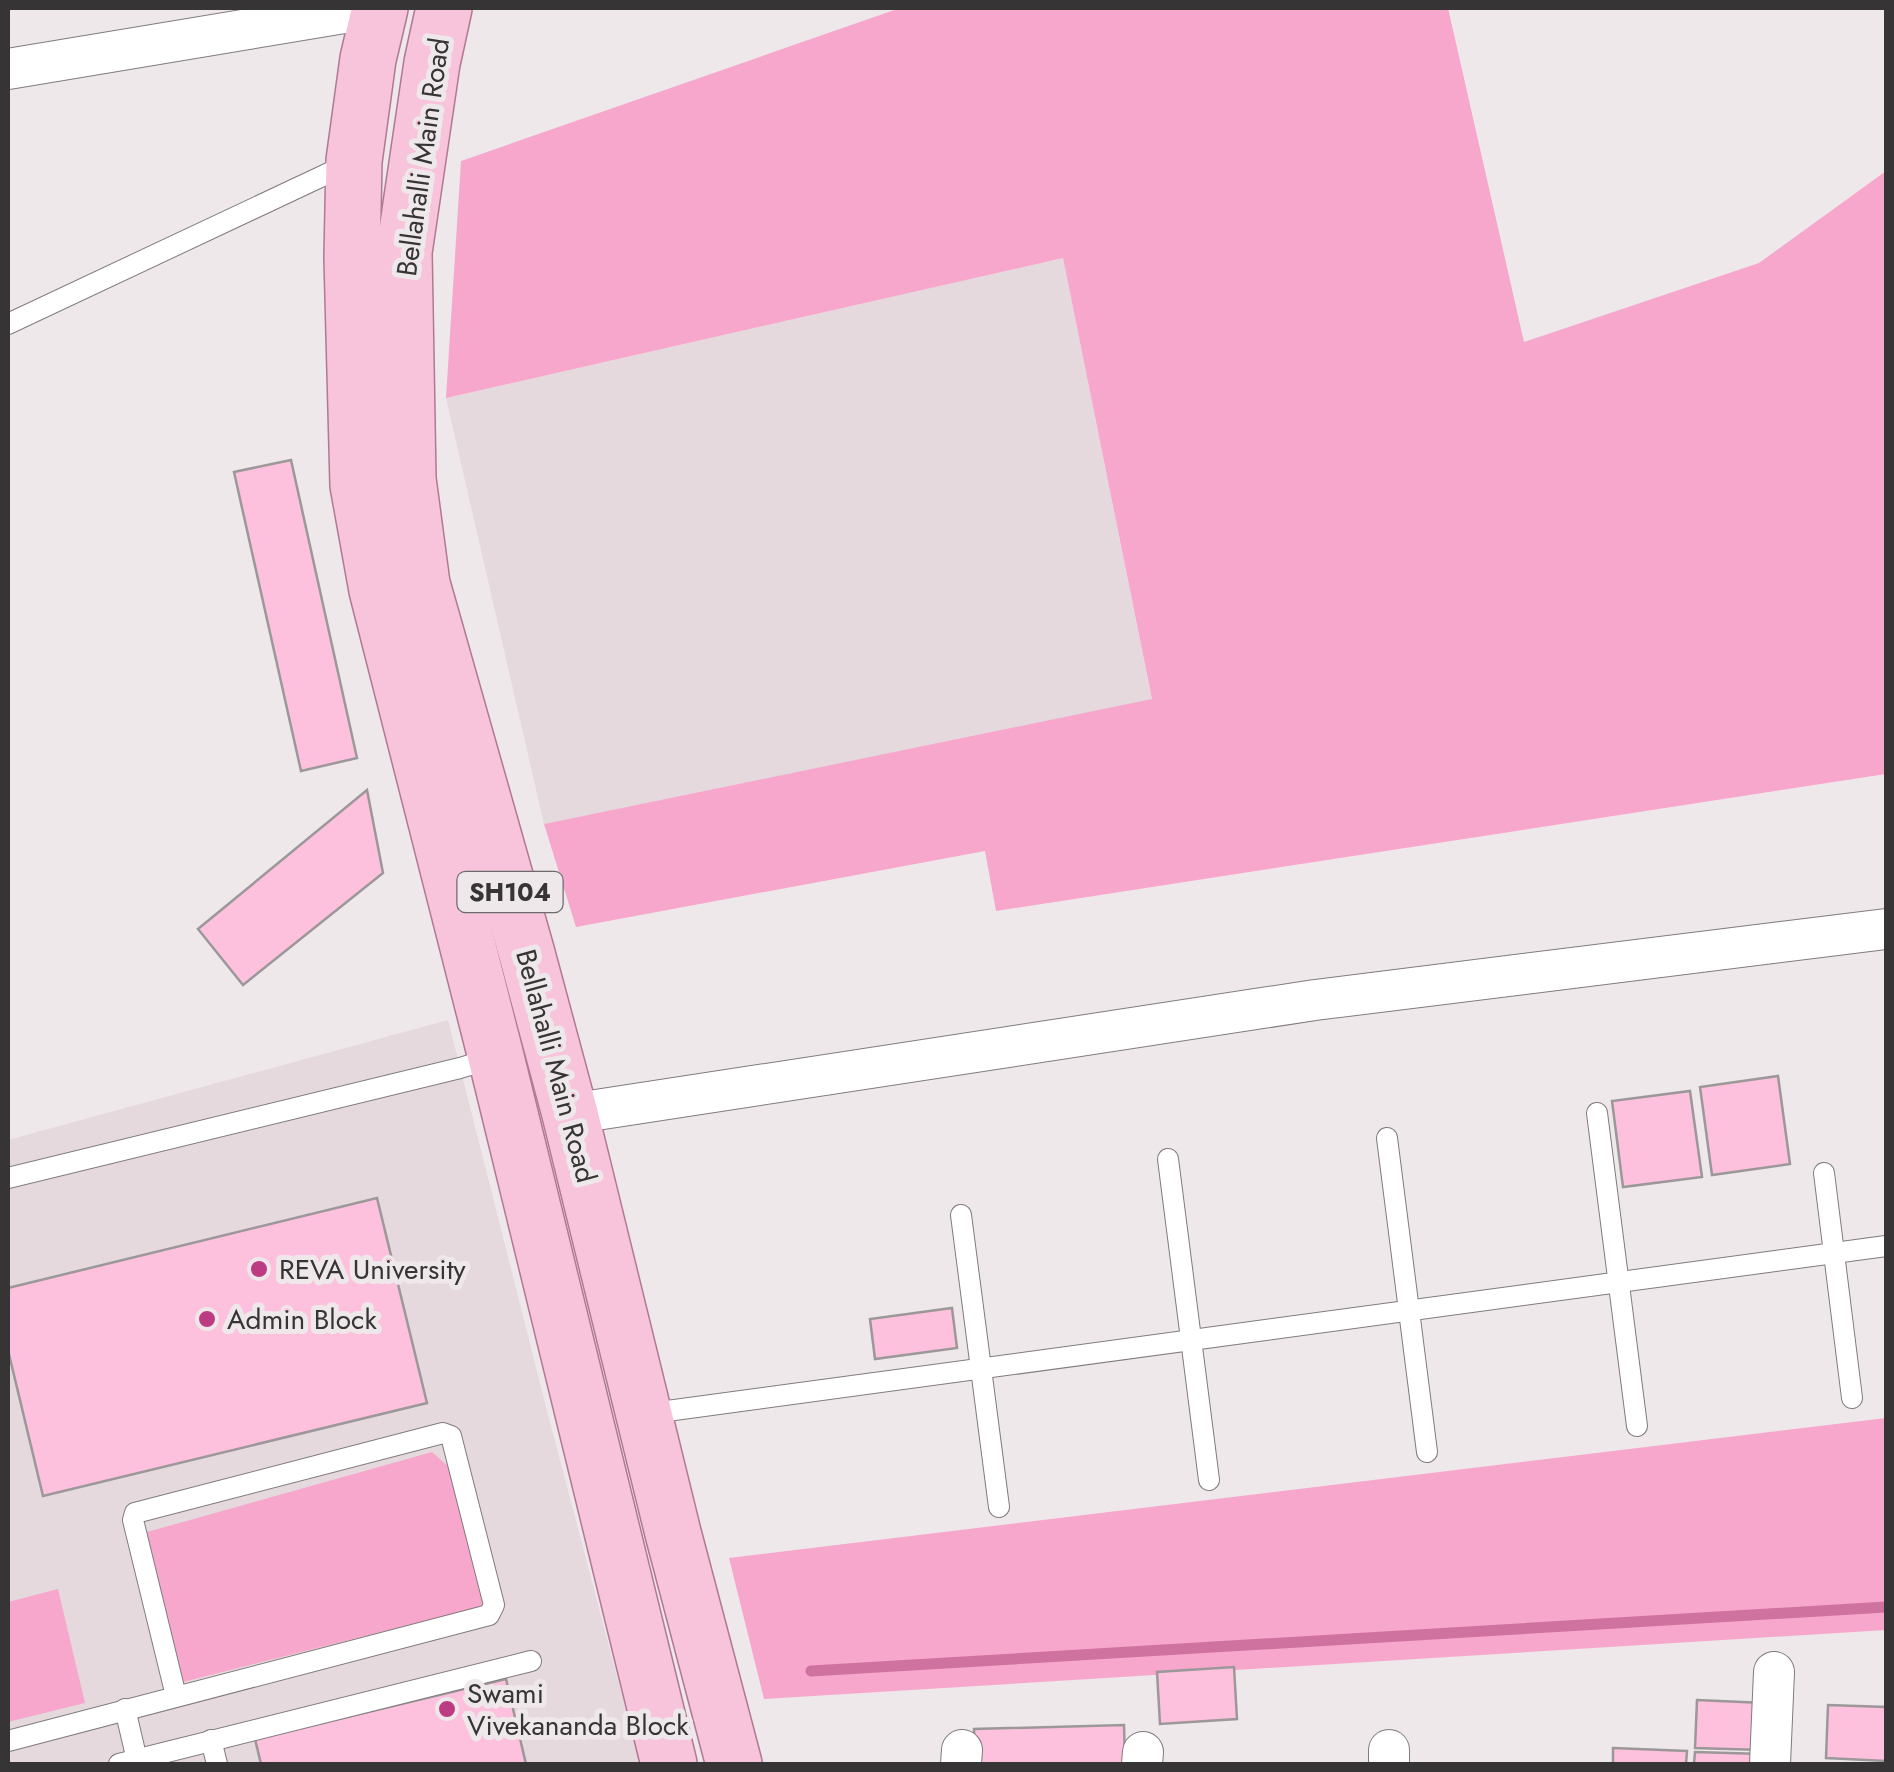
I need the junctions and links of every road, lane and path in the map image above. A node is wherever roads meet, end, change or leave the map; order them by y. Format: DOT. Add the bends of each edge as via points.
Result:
graph roads {
  1 [pos="377,8"];
  2 [pos="444,8"];
  3 [pos="8,69"];
  4 [pos="354,161"];
  5 [pos="8,324"];
  6 [pos="1886,929"];
  7 [pos="523,1051"];
  8 [pos="1597,1113"];
  9 [pos="570,1114"];
  10 [pos="1387,1138"];
  11 [pos="1168,1159"];
  12 [pos="1824,1173"];
  13 [pos="8,1178"];
  14 [pos="962,1216"];
  15 [pos="1886,1246"];
  16 [pos="1834,1254"];
  17 [pos="1619,1282"];
  18 [pos="1410,1310"];
  19 [pos="1191,1340"];
  20 [pos="982,1368"];
  21 [pos="1852,1398"];
  22 [pos="644,1414"];
  23 [pos="1637,1426"];
  24 [pos="1427,1452"];
  25 [pos="1208,1480"];
  26 [pos="999,1507"];
  27 [pos="531,1661"];
  28 [pos="1774,1672"];
  29 [pos="176,1696"];
  30 [pos="125,1709"];
  31 [pos="211,1740"];
  32 [pos="8,1741"];
  33 [pos="128,1762"];
  34 [pos="217,1764"];
  35 [pos="669,1764"];
  36 [pos="734,1764"];
  37 [pos="1770,1764"];
  1 -- 3 [label="street"];
  1 -- 4 [label="main road, Bellahalli Main Road / SH104"];
  2 -- 7 [label="main road, Bellahalli Main Road / SH104" via="404,252 408,479 422,584 528,954"];
  4 -- 5 [label="lane"];
  4 -- 7 [label="main road, Bellahalli Main Road / SH104" via="358,485 377,590"];
  6 -- 9 [label="street" via="1315,1000"];
  7 -- 9 [label="main road, Bellahalli Main Road / SH104"];
  7 -- 13 [label="lane"];
  7 -- 35 [label="main road, Bellahalli Main Road / SH104"];
  8 -- 17 [label="lane"];
  9 -- 22 [label="main road, Bellahalli Main Road / SH104"];
  10 -- 18 [label="lane"];
  11 -- 19 [label="lane"];
  12 -- 16 [label="lane"];
  14 -- 20 [label="lane"];
  15 -- 16 [label="lane"];
  16 -- 17 [label="lane"];
  16 -- 21 [label="lane"];
  17 -- 18 [label="lane"];
  17 -- 23 [label="lane"];
  18 -- 19 [label="lane"];
  18 -- 24 [label="lane"];
  19 -- 20 [label="lane"];
  19 -- 25 [label="lane"];
  20 -- 22 [label="lane"];
  20 -- 26 [label="lane"];
  22 -- 36 [label="main road, Bellahalli Main Road / SH104"];
  27 -- 31 [label="lane"];
  28 -- 37 [label="street"];
  29 -- 29 [label="lane" via="135,1514 442,1433 452,1436 494,1604 489,1615"];
  29 -- 30 [label="lane"];
  30 -- 32 [label="lane"];
  30 -- 33 [label="lane"];
  31 -- 33 [label="lane"];
  31 -- 34 [label="lane"];
}
